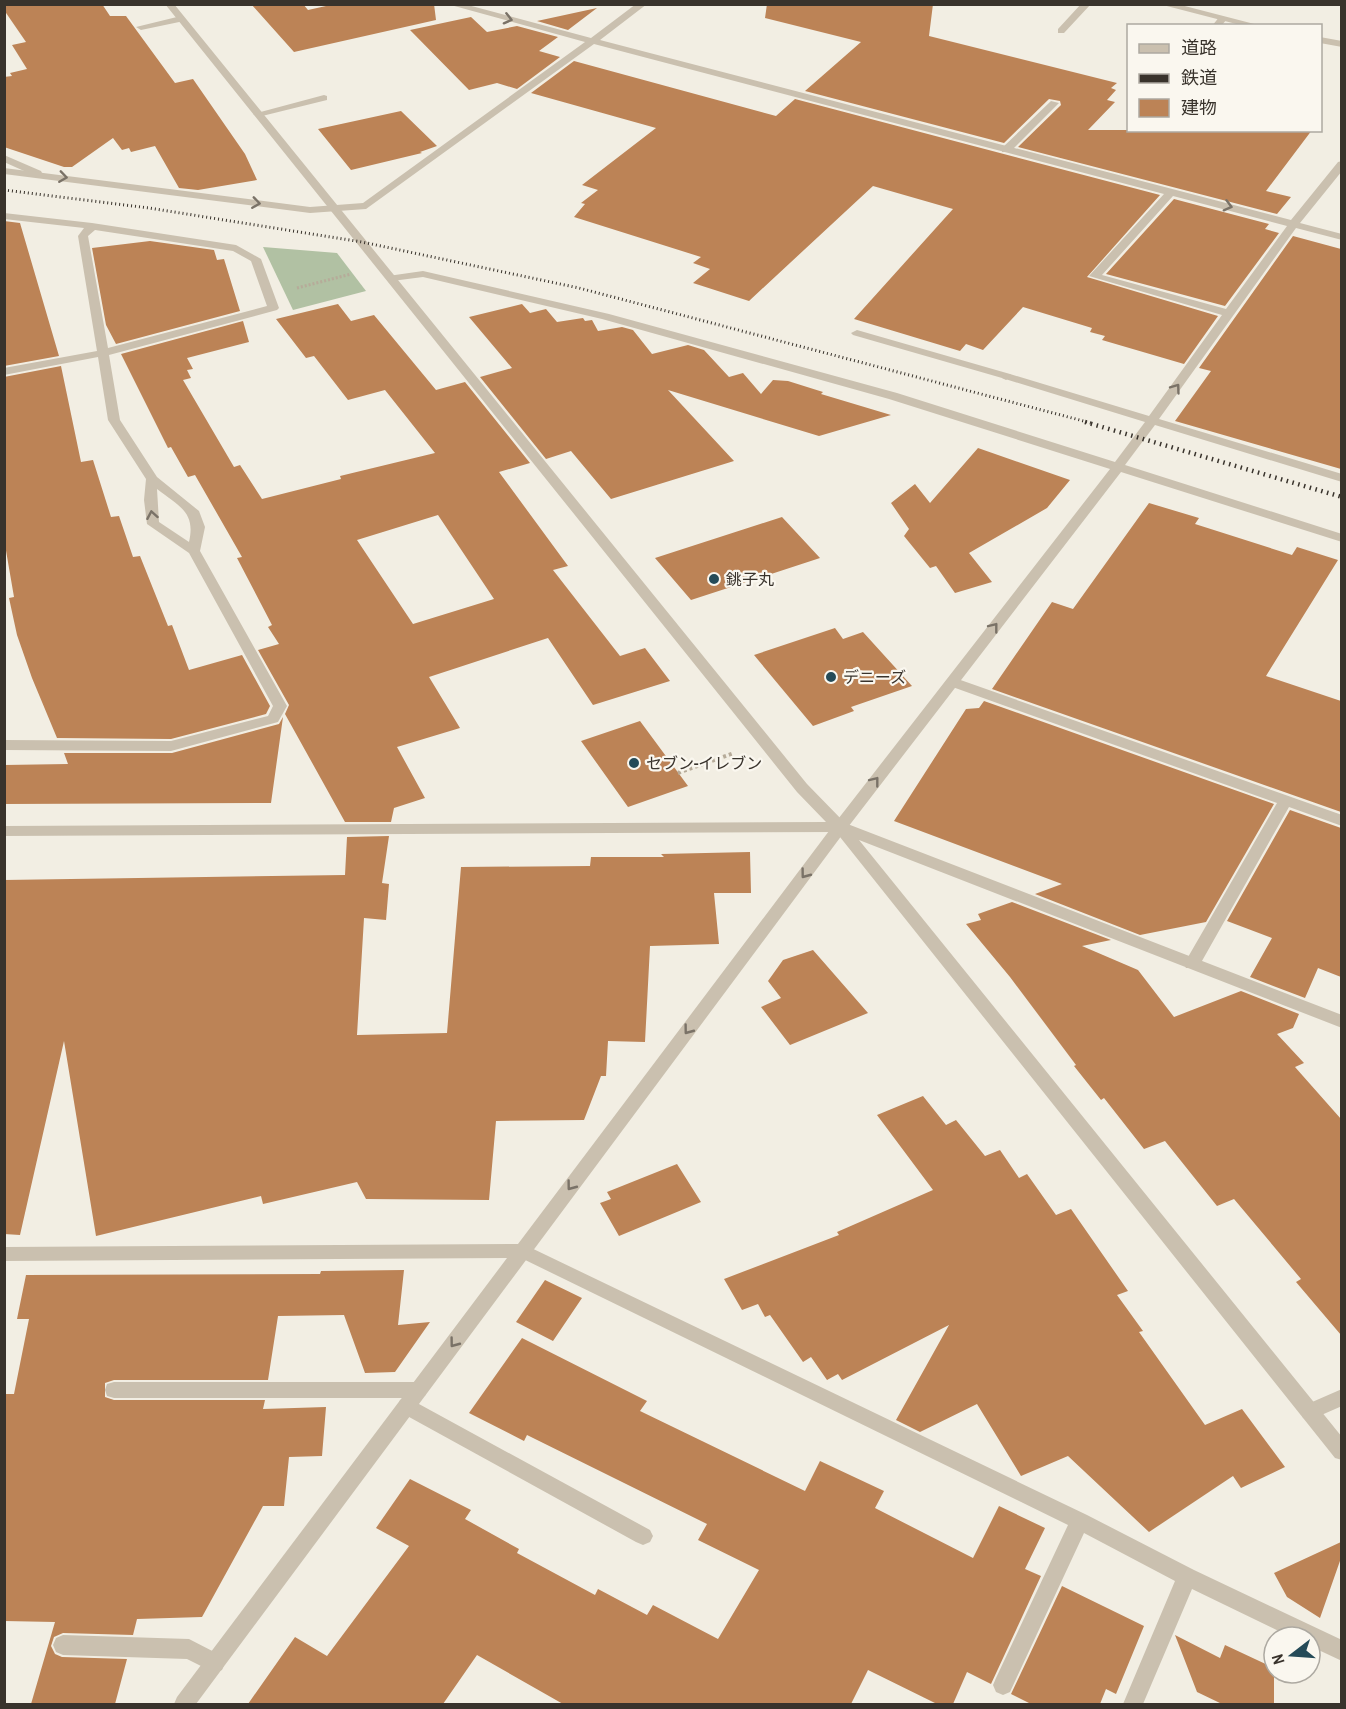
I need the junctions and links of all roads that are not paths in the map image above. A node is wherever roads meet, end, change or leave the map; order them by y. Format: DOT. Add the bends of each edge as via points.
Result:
graph roads {
  1 [pos="169,4"];
  2 [pos="451,4"];
  3 [pos="643,4"];
  4 [pos="1087,4"];
  5 [pos="1163,4"];
  6 [pos="181,19"];
  7 [pos="1220,22"];
  8 [pos="1239,24"];
  9 [pos="141,27"];
  10 [pos="1061,31"];
  11 [pos="1322,40"];
  12 [pos="594,41"];
  13 [pos="1341,44"];
  14 [pos="324,98"];
  15 [pos="1054,103"];
  16 [pos="258,114"];
  17 [pos="1006,150"];
  18 [pos="4,158"];
  19 [pos="1341,164"];
  20 [pos="4,171"];
  21 [pos="37,173"];
  22 [pos="1171,192"];
  23 [pos="336,210"];
  24 [pos="4,216"];
  25 [pos="1294,224"];
  26 [pos="92,226"];
  27 [pos="1341,237"];
  28 [pos="392,278"];
  29 [pos="1230,314"];
  30 [pos="857,333"];
  31 [pos="102,353"];
  32 [pos="4,372"];
  33 [pos="1152,421"];
  34 [pos="1118,467"];
  35 [pos="1341,478"];
  36 [pos="152,479"];
  37 [pos="1341,538"];
  38 [pos="194,551"];
  39 [pos="952,682"];
  40 [pos="5,742"];
  41 [pos="1284,803"];
  42 [pos="1341,821"];
  43 [pos="840,827"];
  44 [pos="4,831"];
  45 [pos="1192,964"];
  46 [pos="1341,1022"];
  47 [pos="523,1251"];
  48 [pos="4,1254"];
  49 [pos="114,1390"];
  50 [pos="1341,1397"];
  51 [pos="413,1398"];
  52 [pos="1310,1412"];
  53 [pos="1341,1452"];
  54 [pos="1080,1521"];
  55 [pos="643,1536"];
  56 [pos="1187,1577"];
  57 [pos="63,1645"];
  58 [pos="1341,1651"];
  59 [pos="215,1663"];
  60 [pos="1003,1685"];
  61 [pos="184,1704"];
  62 [pos="1133,1704"];
  1 -- 6 [label="street"];
  2 -- 12 [label="street, one-way"];
  3 -- 12 [label="street"];
  4 -- 10 [label="street"];
  5 -- 7 [label="street"];
  6 -- 9 [label="street"];
  6 -- 16 [label="street"];
  7 -- 8 [label="street"];
  11 -- 13 [label="street"];
  12 -- 17 [label="street"];
  12 -- 23 [label="street" via="366,206"];
  14 -- 16 [label="street"];
  15 -- 17 [label="street"];
  16 -- 23 [label="street"];
  17 -- 22 [label="street"];
  18 -- 21 [label="street"];
  19 -- 25 [label="street"];
  20 -- 21 [label="street"];
  21 -- 23 [label="street, one-way" via="310,210"];
  22 -- 25 [label="street, one-way"];
  22 -- 29 [label="street" via="1095,276"];
  23 -- 28 [label="street"];
  24 -- 26 [label="street"];
  25 -- 27 [label="street"];
  25 -- 29 [label="street"];
  26 -- 31 [label="street" via="83,236"];
  26 -- 31 [label="street" via="236,248 256,259 273,308"];
  28 -- 34 [label="street" via="423,273 605,316 892,396"];
  28 -- 43 [label="street" via="802,788"];
  33 -- 29 [label="street, one-way"];
  30 -- 33 [label="street"];
  31 -- 32 [label="street"];
  31 -- 36 [label="street" via="114,420"];
  33 -- 34 [label="street"];
  33 -- 35 [label="street"];
  34 -- 37 [label="street"];
  39 -- 34 [label="street, one-way"];
  36 -- 38 [label="street" via="193,511 199,527"];
  38 -- 36 [label="street, one-way" via="153,524"];
  38 -- 40 [label="street" via="280,706 273,719 171,746"];
  39 -- 41 [label="street"];
  43 -- 39 [label="street, one-way"];
  41 -- 42 [label="street"];
  41 -- 45 [label="street"];
  43 -- 44 [label="street"];
  43 -- 45 [label="street"];
  43 -- 47 [label="street, one-way"];
  43 -- 52 [label="street"];
  45 -- 46 [label="street"];
  47 -- 48 [label="street"];
  47 -- 51 [label="street, one-way"];
  47 -- 54 [label="street"];
  49 -- 51 [label="street"];
  50 -- 52 [label="street"];
  51 -- 55 [label="street"];
  51 -- 59 [label="street"];
  52 -- 53 [label="street"];
  54 -- 56 [label="street"];
  54 -- 60 [label="street"];
  56 -- 58 [label="street"];
  56 -- 62 [label="street"];
  57 -- 59 [label="street" via="189,1649"];
  59 -- 61 [label="street"];
}
